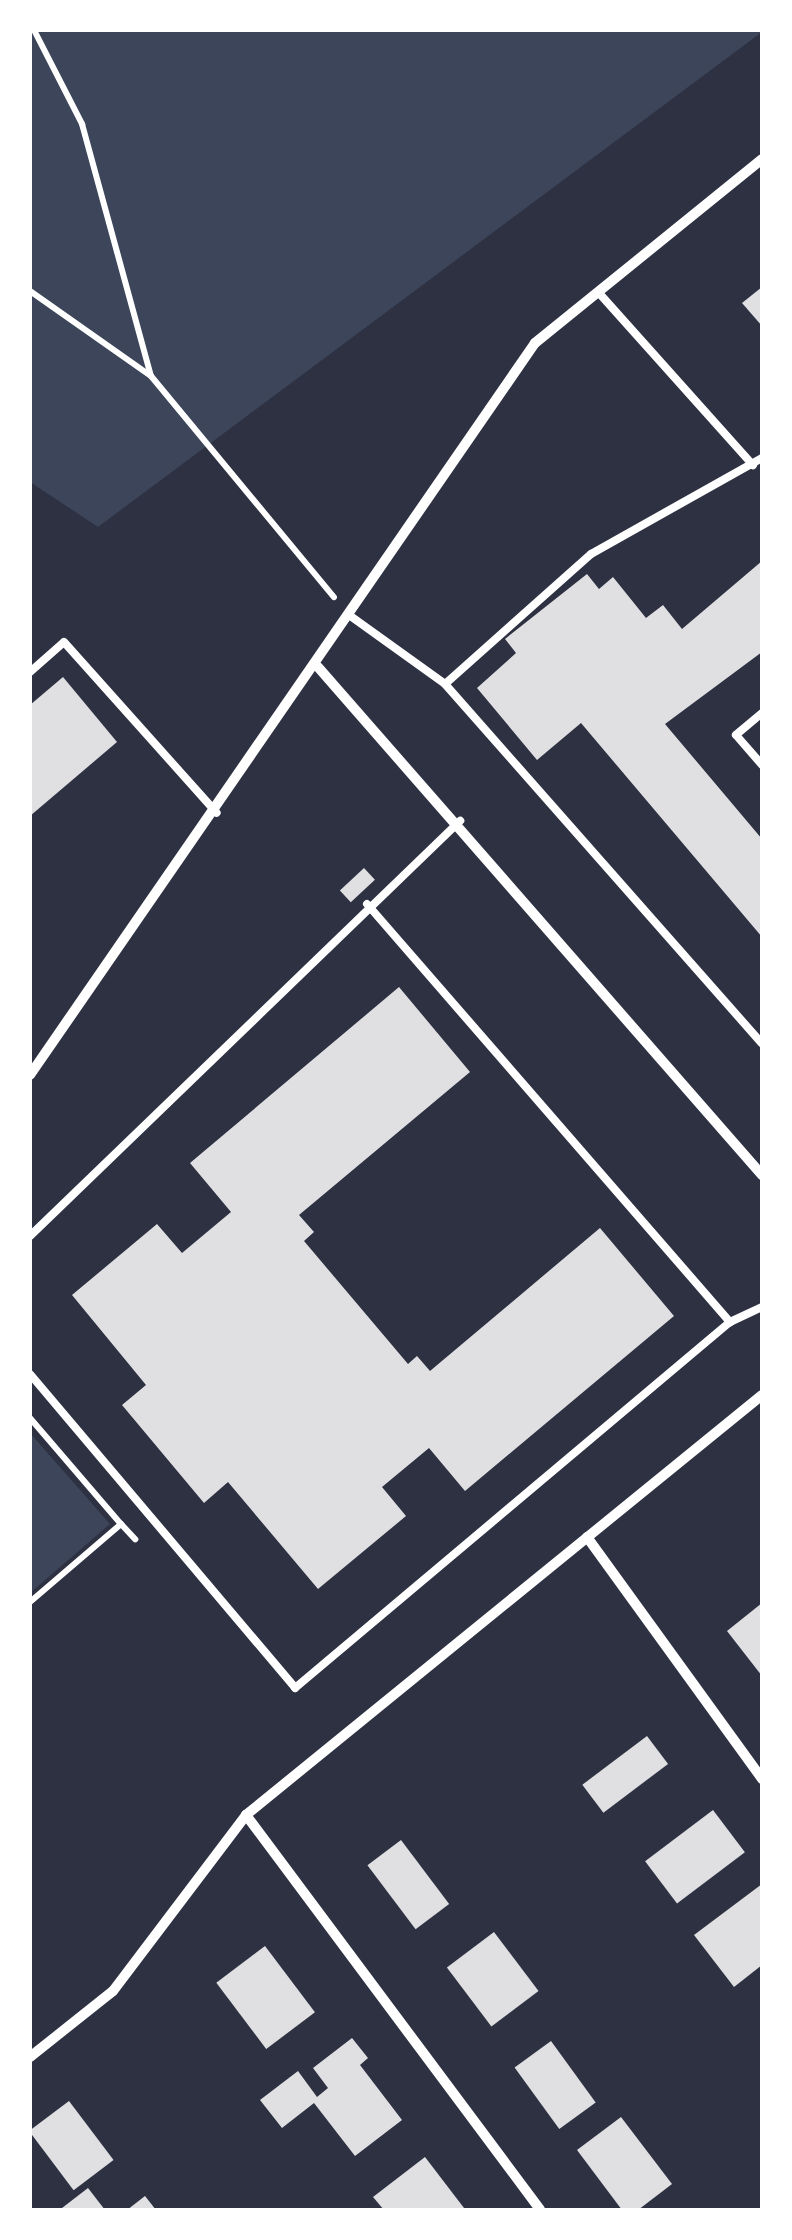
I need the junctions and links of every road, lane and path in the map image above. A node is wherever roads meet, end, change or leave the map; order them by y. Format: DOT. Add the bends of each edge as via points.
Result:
graph roads {
  1 [pos="34,30"];
  2 [pos="762,159"];
  3 [pos="30,291"];
  4 [pos="599,294"];
  5 [pos="152,376"];
  6 [pos="762,458"];
  7 [pos="753,465"];
  8 [pos="349,615"];
  9 [pos="318,668"];
  10 [pos="30,672"];
  11 [pos="445,684"];
  12 [pos="762,713"];
  13 [pos="762,765"];
  14 [pos="217,813"];
  15 [pos="460,821"];
  16 [pos="368,904"];
  17 [pos="762,1042"];
  18 [pos="30,1075"];
  19 [pos="762,1176"];
  20 [pos="30,1236"];
  21 [pos="762,1308"];
  22 [pos="730,1322"];
  23 [pos="30,1374"];
  24 [pos="762,1394"];
  25 [pos="30,1418"];
  26 [pos="121,1524"];
  27 [pos="167,1536"];
  28 [pos="587,1538"];
  29 [pos="30,1602"];
  30 [pos="762,1779"];
  31 [pos="246,1815"];
  32 [pos="30,2057"];
  33 [pos="540,2210"];
  1 -- 5 [label="path" via="82,124"];
  2 -- 4 [label="street"];
  3 -- 5 [label="path"];
  4 -- 7 [label="lane"];
  4 -- 8 [label="street" via="535,343"];
  5 -- 8 [label="path"];
  6 -- 7 [label="lane"];
  7 -- 11 [label="lane" via="590,554"];
  8 -- 9 [label="street"];
  8 -- 11 [label="lane"];
  9 -- 14 [label="street"];
  9 -- 15 [label="street"];
  10 -- 14 [label="lane" via="64,642"];
  11 -- 17 [label="lane"];
  12 -- 13 [label="lane" via="736,735"];
  14 -- 18 [label="street"];
  15 -- 16 [label="lane"];
  15 -- 19 [label="street"];
  16 -- 20 [label="lane"];
  16 -- 22 [label="lane"];
  21 -- 22 [label="lane"];
  22 -- 27 [label="lane" via="295,1688"];
  23 -- 27 [label="lane"];
  24 -- 28 [label="street"];
  25 -- 26 [label="path"];
  26 -- 27 [label="path" via="148,1554"];
  26 -- 29 [label="path"];
  28 -- 30 [label="street"];
  28 -- 31 [label="street"];
  31 -- 32 [label="street" via="113,1991"];
  31 -- 33 [label="street"];
}
